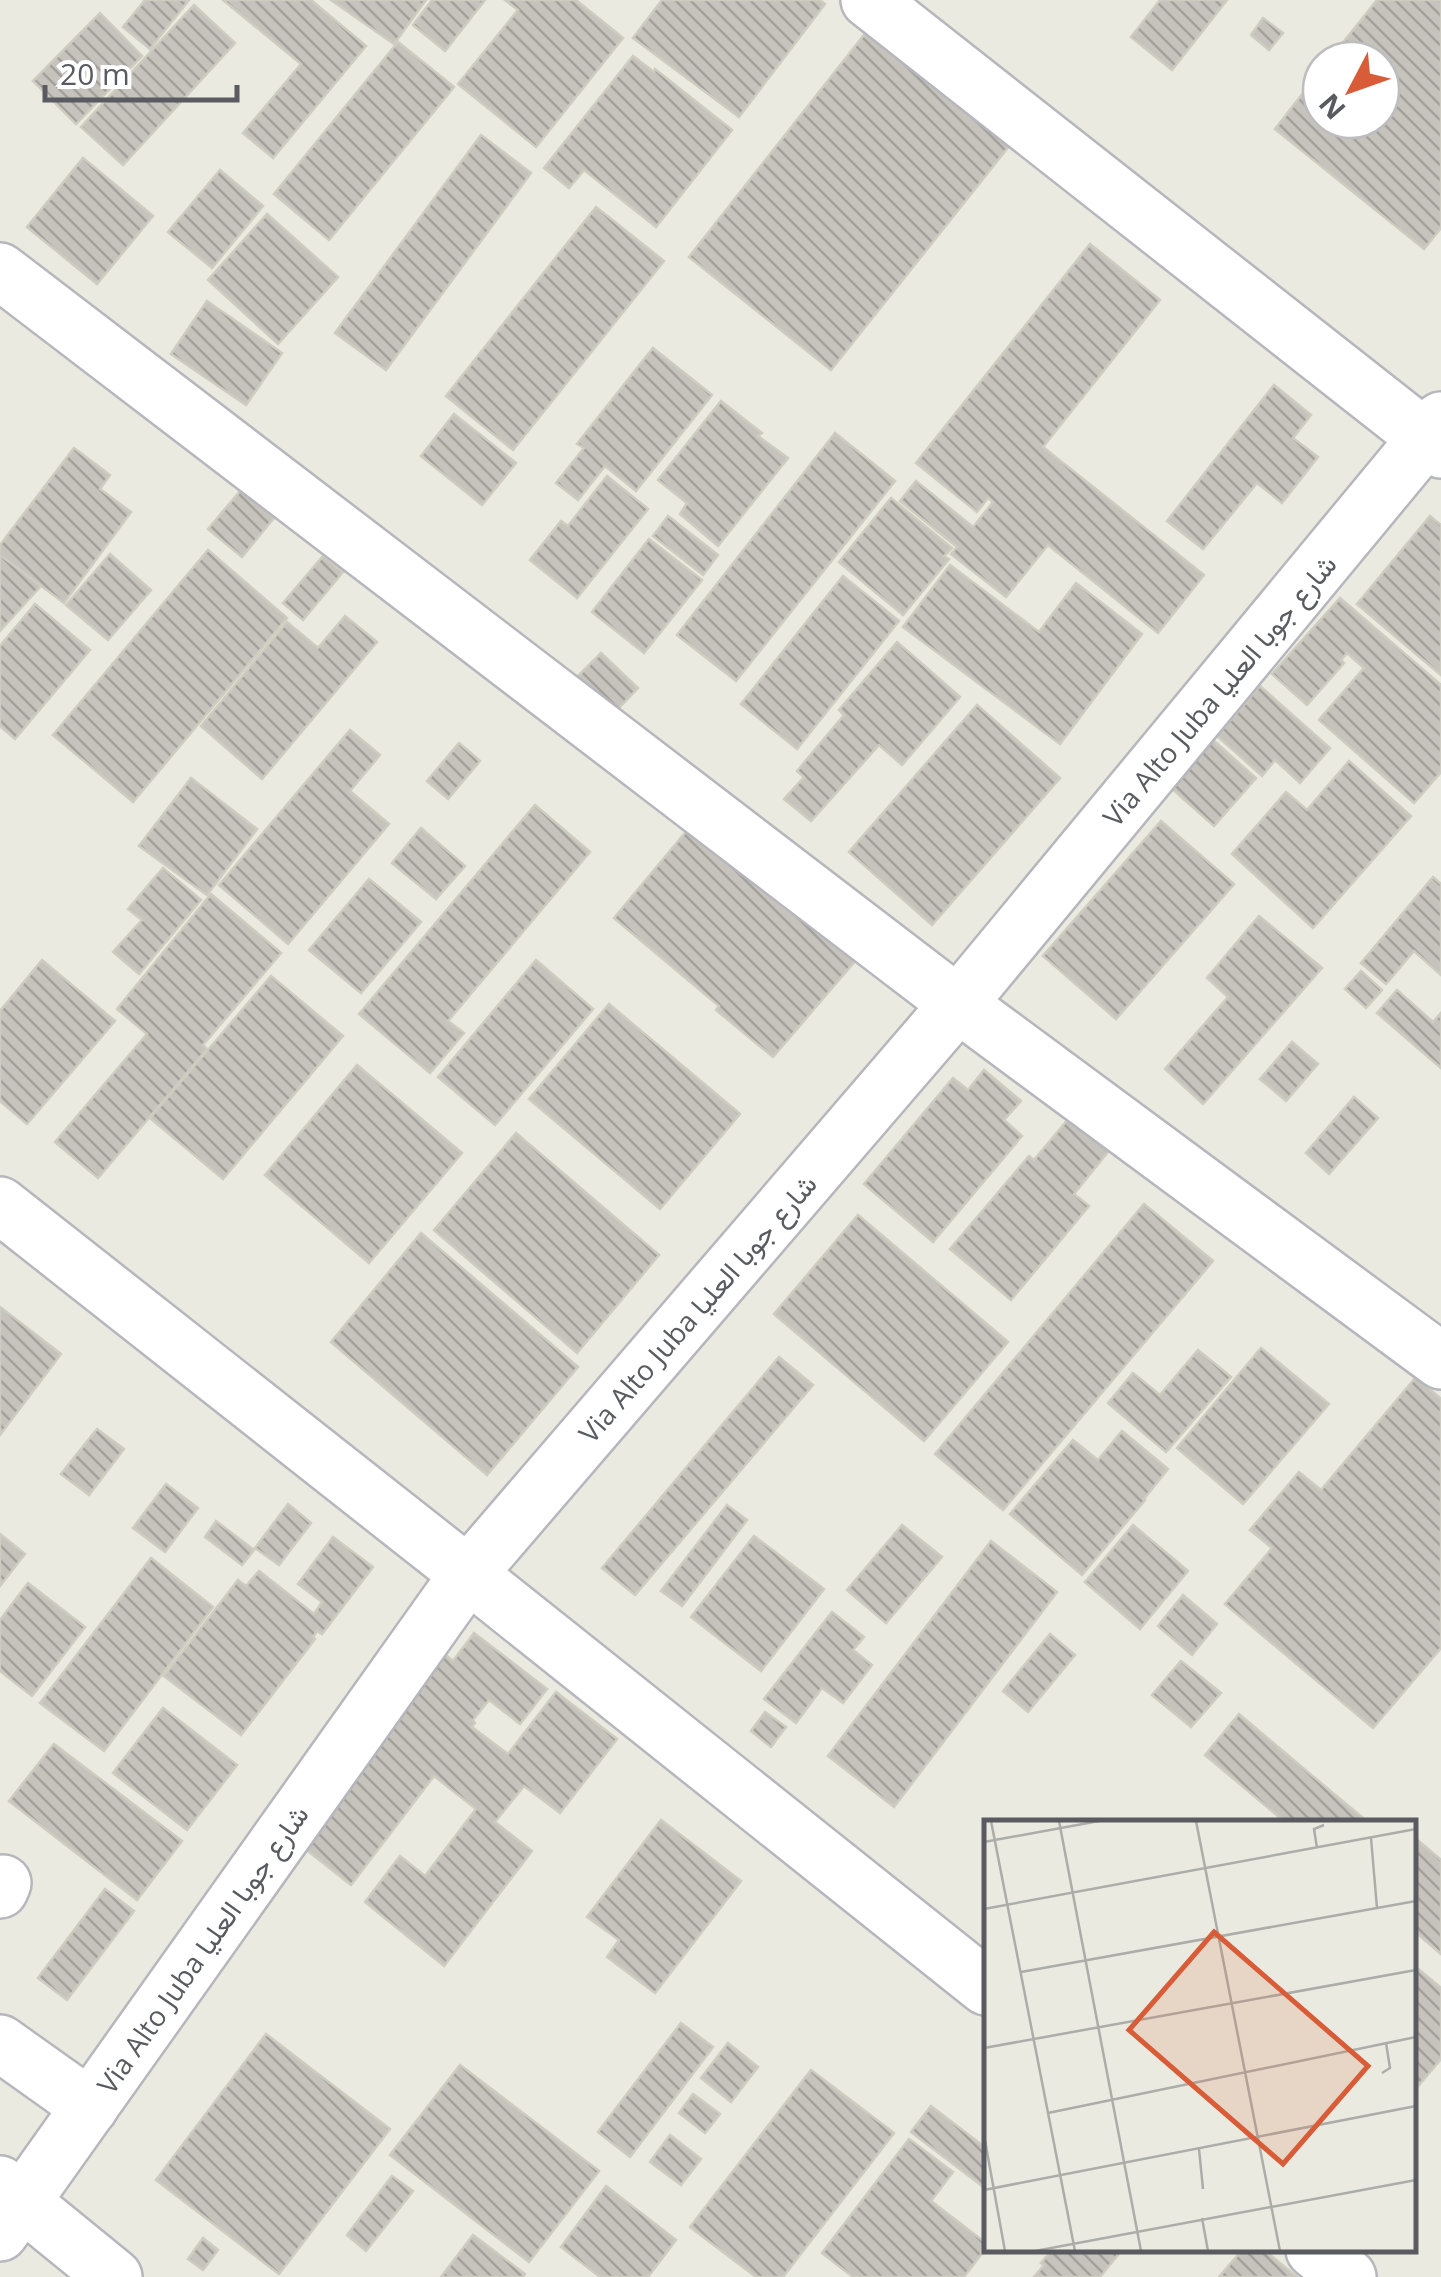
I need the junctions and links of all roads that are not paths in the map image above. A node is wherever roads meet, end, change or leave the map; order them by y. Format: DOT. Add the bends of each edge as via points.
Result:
graph roads {
  1 [pos="869,0"];
  2 [pos="0,270"];
  3 [pos="1436,436"];
  4 [pos="958,1004"];
  5 [pos="0,1206"];
  6 [pos="1441,1361"];
  7 [pos="468,1574"];
  8 [pos="984,1986"];
  9 [pos="0,2043"];
  10 [pos="90,2108"];
  11 [pos="8,2207"];
  12 [pos="1317,2252"];
  13 [pos="114,2277"];
  14 [pos="1348,2277"];
  1 -- 3 [label="street"];
  2 -- 4 [label="street"];
  3 -- 4 [label="street, Via Alto Juba شارع جوبا العليا"];
  4 -- 6 [label="street"];
  4 -- 7 [label="street, Via Alto Juba شارع جوبا العليا"];
  5 -- 7 [label="street"];
  7 -- 8 [label="street"];
  7 -- 10 [label="street, Via Alto Juba شارع جوبا العليا"];
  9 -- 10 [label="street"];
  10 -- 11 [label="street, Via Alto Juba شارع جوبا العليا"];
  11 -- 13 [label="street"];
  12 -- 14 [label="street"];
}
